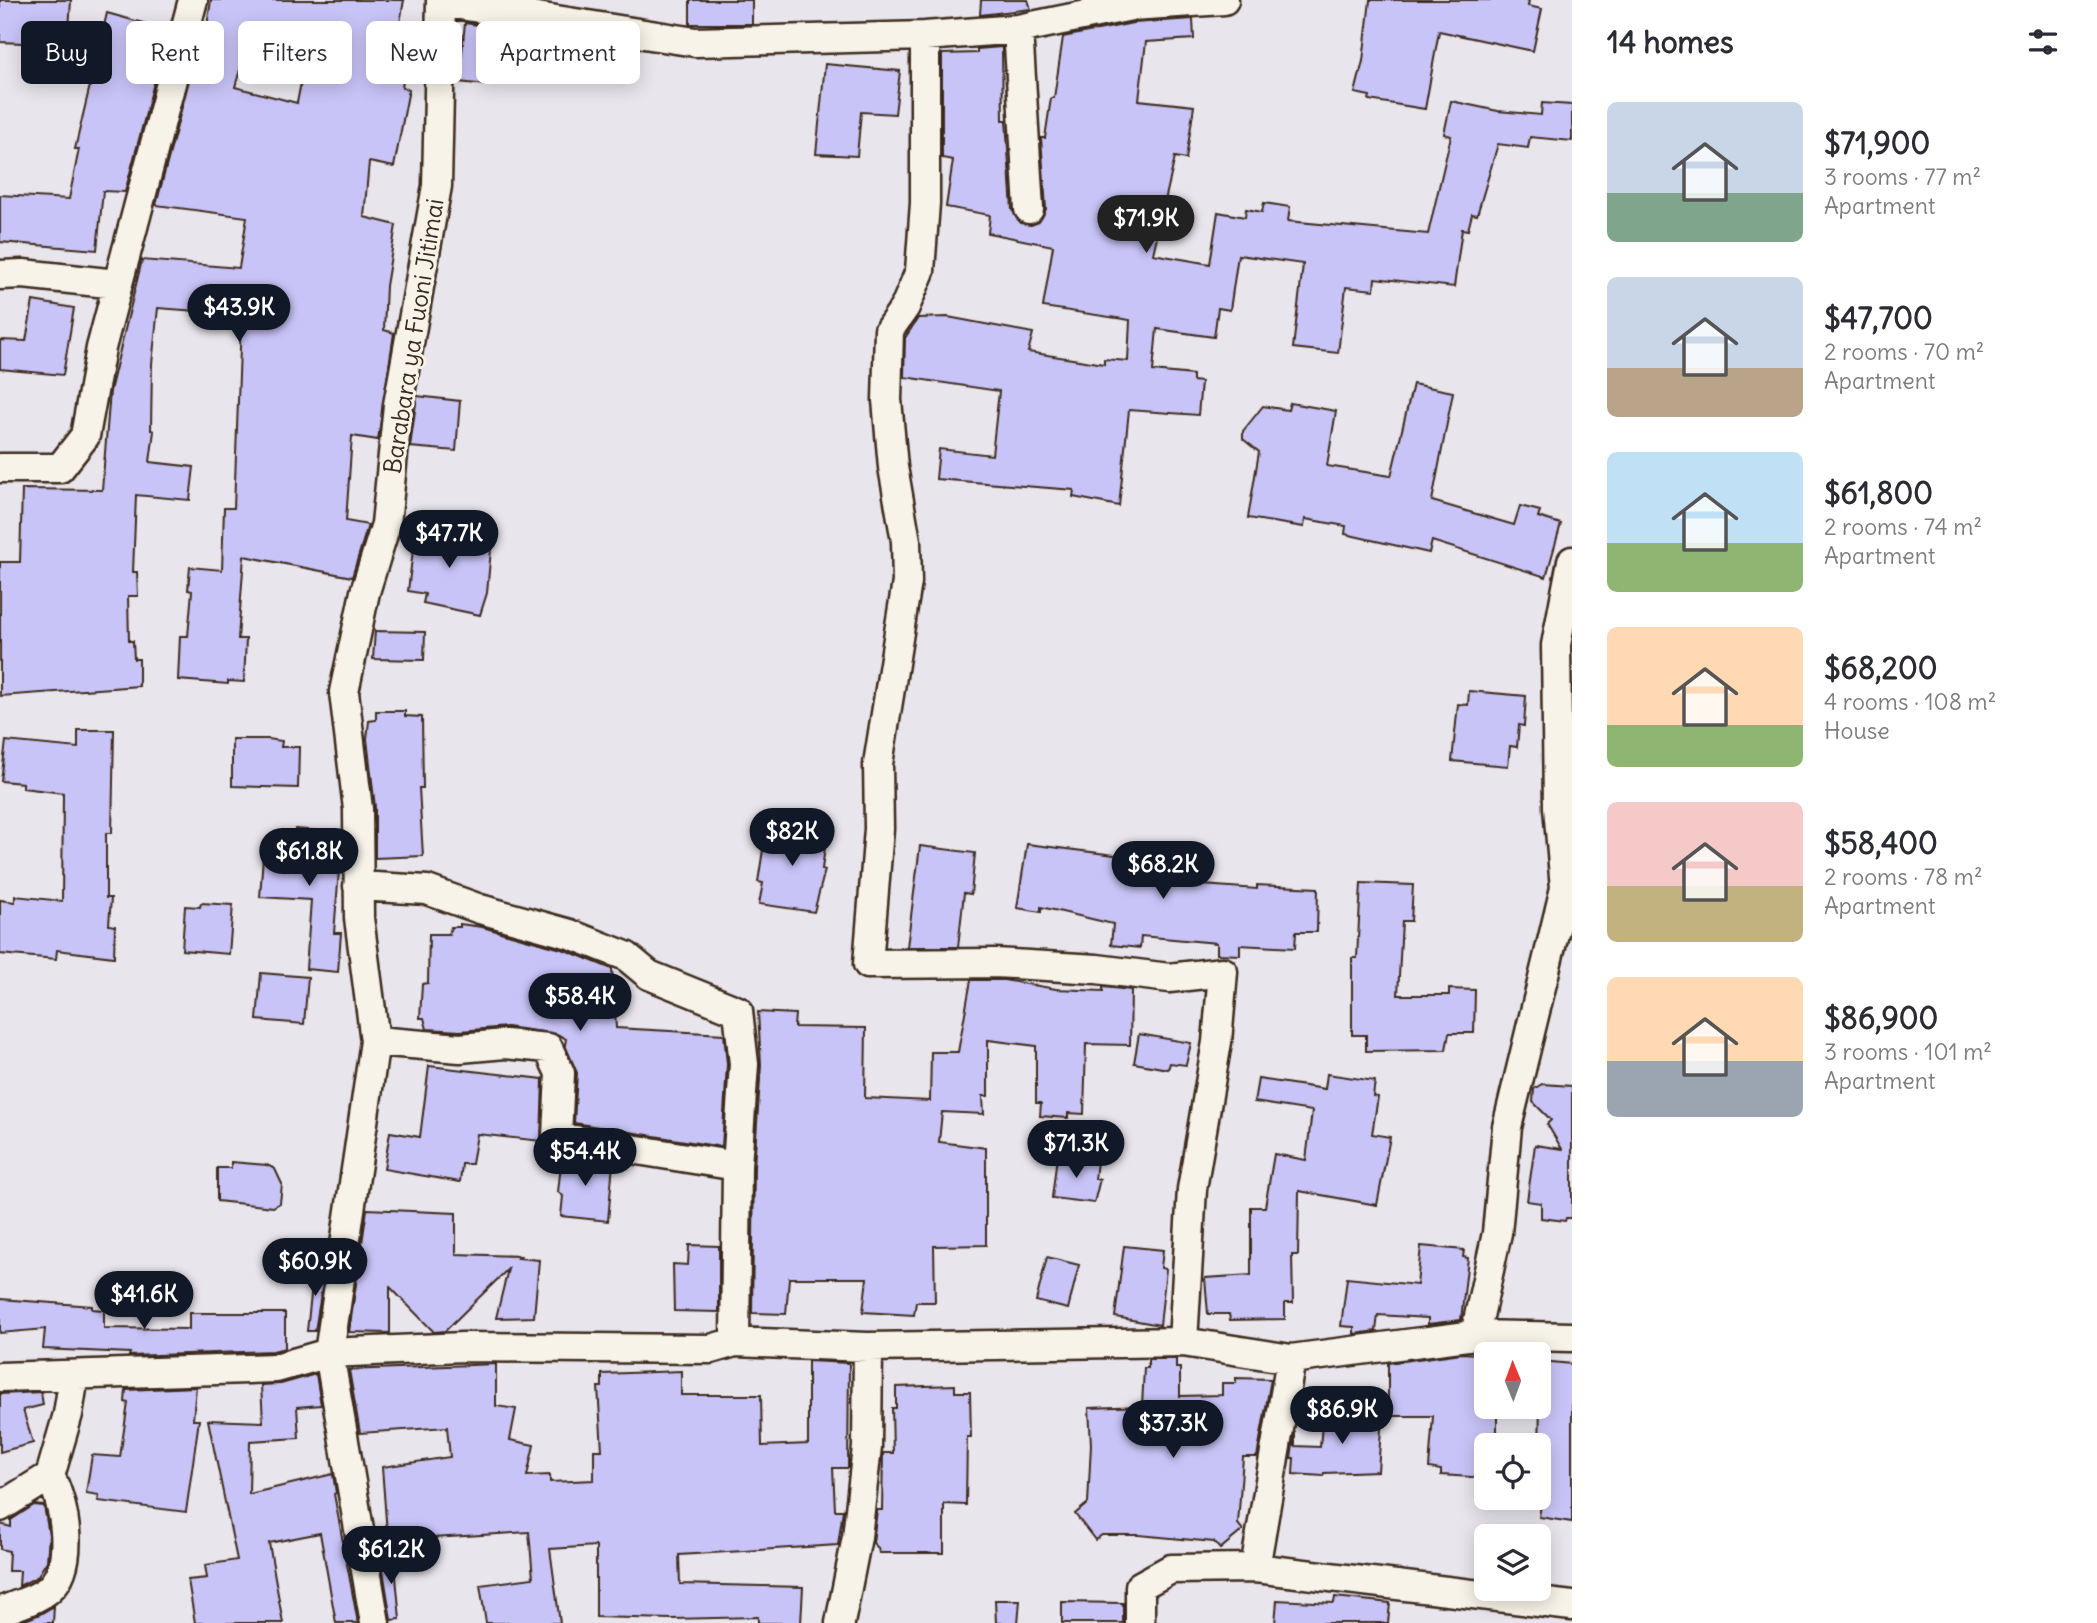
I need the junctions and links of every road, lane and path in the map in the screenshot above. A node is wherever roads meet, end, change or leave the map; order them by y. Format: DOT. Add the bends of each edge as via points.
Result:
graph roads {
  1 [pos="193,0"];
  2 [pos="1224,0"];
  3 [pos="441,1"];
  4 [pos="1018,29"];
  5 [pos="925,36"];
  6 [pos="1029,208"];
  7 [pos="0,275"];
  8 [pos="117,285"];
  9 [pos="0,468"];
  10 [pos="1572,561"];
  11 [pos="1565,807"];
  12 [pos="358,886"];
  13 [pos="375,1041"];
  14 [pos="737,1166"];
  15 [pos="1475,1335"];
  16 [pos="1572,1337"];
  17 [pos="735,1342"];
  18 [pos="1183,1342"];
  19 [pos="868,1347"];
  20 [pos="329,1353"];
  21 [pos="1291,1359"];
  22 [pos="74,1376"];
  23 [pos="0,1377"];
  24 [pos="50,1476"];
  25 [pos="0,1507"];
  26 [pos="1255,1568"];
  27 [pos="1560,1611"];
  28 [pos="0,1612"];
  29 [pos="375,1623"];
  30 [pos="840,1623"];
  31 [pos="1140,1623"];
  1 -- 8 [label="street"];
  2 -- 4 [label="street" via="1131,6"];
  3 -- 5 [label="street" via="695,42"];
  3 -- 12 [label="street, Barabara ya Fuoni Jitimai" via="437,186 398,405 386,524 365,592 344,692 358,809"];
  4 -- 5 [label="street"];
  4 -- 6 [label="street"];
  5 -- 18 [label="street" via="925,203 920,271 889,330 887,400 907,582 878,764 879,829 868,964 995,963 1169,978 1223,972 1217,1042 1192,1189"];
  7 -- 8 [label="street"];
  8 -- 9 [label="street" via="85,436 60,468"];
  10 -- 11 [label="street" via="1556,645"];
  11 -- 15 [label="street" via="1565,888 1507,1127 1497,1233"];
  12 -- 13 [label="street, Barabara ya Fuoni Jitimai"];
  12 -- 14 [label="street" via="427,890 570,934 626,956 649,975 738,1012 744,1064"];
  13 -- 14 [label="street" via="460,1048 505,1044 548,1048 560,1073 557,1137"];
  13 -- 20 [label="street, Barabara ya Fuoni Jitimai"];
  14 -- 17 [label="street"];
  15 -- 16 [label="street"];
  15 -- 21 [label="street"];
  17 -- 19 [label="street"];
  17 -- 20 [label="street" via="711,1349 463,1347"];
  18 -- 19 [label="street"];
  18 -- 21 [label="street"];
  19 -- 30 [label="street" via="867,1447 857,1536"];
  20 -- 22 [label="street" via="276,1368"];
  20 -- 29 [label="street, Barabara ya Fuoni Jitimai"];
  21 -- 26 [label="street"];
  22 -- 23 [label="street"];
  22 -- 24 [label="street"];
  24 -- 25 [label="street"];
  24 -- 28 [label="street" via="60,1494 65,1565 49,1589"];
  26 -- 27 [label="street"];
  26 -- 31 [label="street" via="1171,1569 1140,1586"];
}
